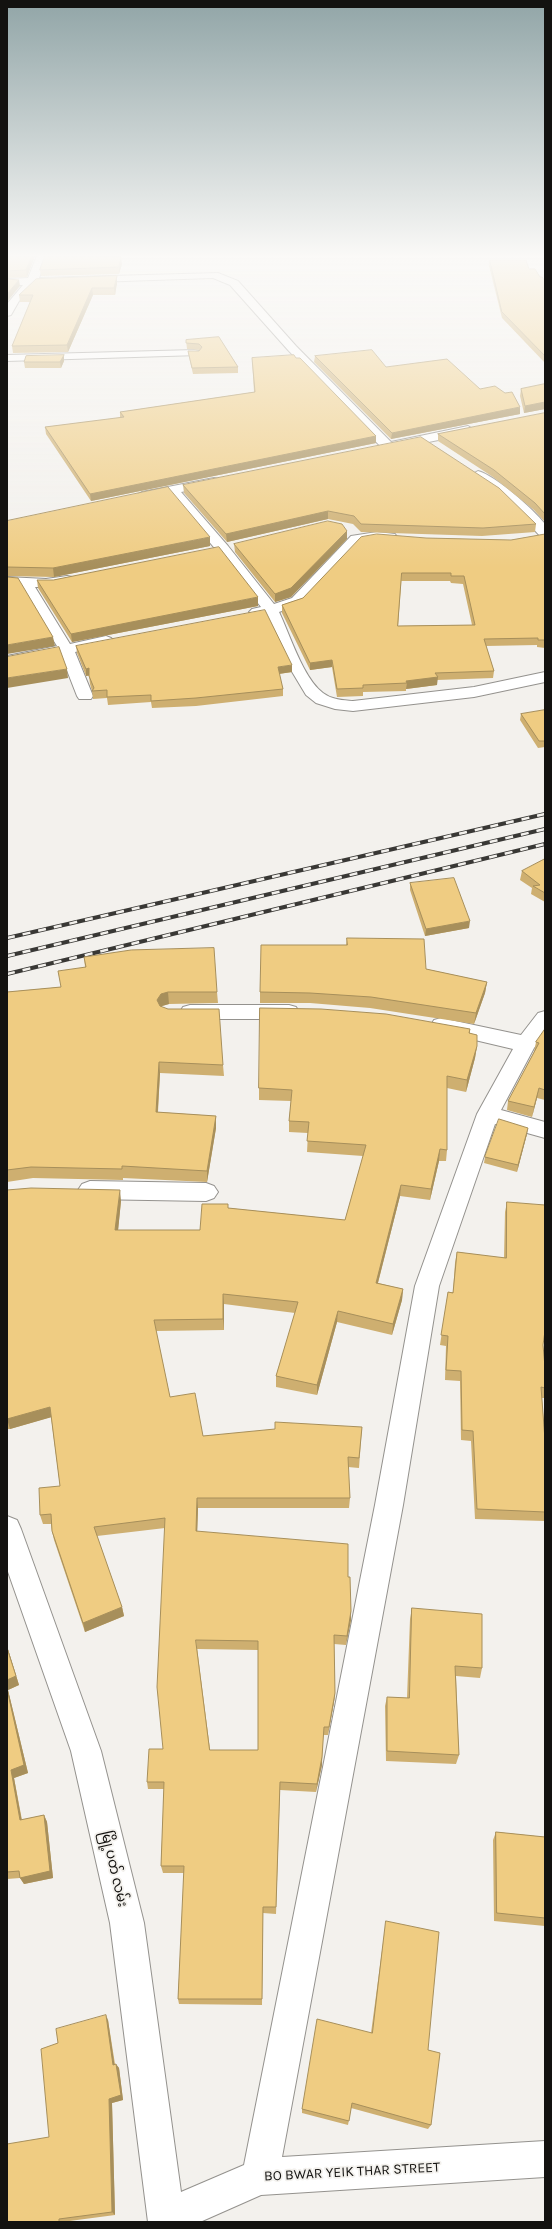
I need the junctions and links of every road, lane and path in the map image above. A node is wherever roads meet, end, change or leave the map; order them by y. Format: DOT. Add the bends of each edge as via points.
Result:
graph roads {
  1 [pos="304,360"];
  2 [pos="484,426"];
  3 [pos="423,439"];
  4 [pos="388,446"];
  5 [pos="373,449"];
  6 [pos="442,451"];
  7 [pos="467,468"];
  8 [pos="226,479"];
  9 [pos="172,490"];
  10 [pos="127,499"];
  11 [pos="541,536"];
  12 [pos="403,538"];
  13 [pos="237,545"];
  14 [pos="223,549"];
  15 [pos="207,552"];
  16 [pos="77,578"];
  17 [pos="7,581"];
  18 [pos="25,582"];
  19 [pos="271,610"];
  20 [pos="241,616"];
  21 [pos="119,639"];
  22 [pos="66,649"];
  23 [pos="7,661"];
  24 [pos="545,677"];
  25 [pos="84,696"];
  26 [pos="169,1012"];
  27 [pos="309,1012"];
  28 [pos="545,1018"];
  29 [pos="425,1023"];
  30 [pos="526,1044"];
  31 [pos="488,1114"];
  32 [pos="545,1130"];
  33 [pos="72,1190"];
  34 [pos="206,1192"];
  35 [pos="7,1529"];
  36 [pos="13,1560"];
  37 [pos="545,2159"];
  38 [pos="260,2177"];
  39 [pos="167,2220"];
  1 -- 4 [label="street"];
  2 -- 3 [label="street"];
  3 -- 4 [label="street"];
  3 -- 6 [label="street"];
  4 -- 5 [label="street"];
  7 -- 11 [label="street" via="530,514"];
  8 -- 9 [label="street"];
  9 -- 10 [label="street"];
  9 -- 14 [label="street"];
  12 -- 19 [label="street" via="352,533 297,601"];
  13 -- 14 [label="street"];
  14 -- 15 [label="street"];
  14 -- 19 [label="street"];
  16 -- 18 [label="street" via="46,583"];
  17 -- 18 [label="street"];
  18 -- 22 [label="street"];
  19 -- 20 [label="street"];
  19 -- 24 [label="street" via="310,690 317,697 335,705 353,706 474,692"];
  21 -- 22 [label="street"];
  22 -- 23 [label="street"];
  22 -- 25 [label="street"];
  26 -- 27 [label="street"];
  28 -- 30 [label="street"];
  29 -- 30 [label="street"];
  30 -- 31 [label="street"];
  31 -- 32 [label="street"];
  31 -- 38 [label="street" via="428,1286 389,1505"];
  33 -- 34 [label="street"];
  35 -- 36 [label="street, မြို့ပတ် လမ်း"];
  36 -- 39 [label="street, မြို့ပတ် လမ်း" via="86,1751 126,1923"];
  37 -- 38 [label="street, BO BWAR YEIK THAR STREET"];
  38 -- 39 [label="street, BO BWAR YEIK THAR STREET"];
}
